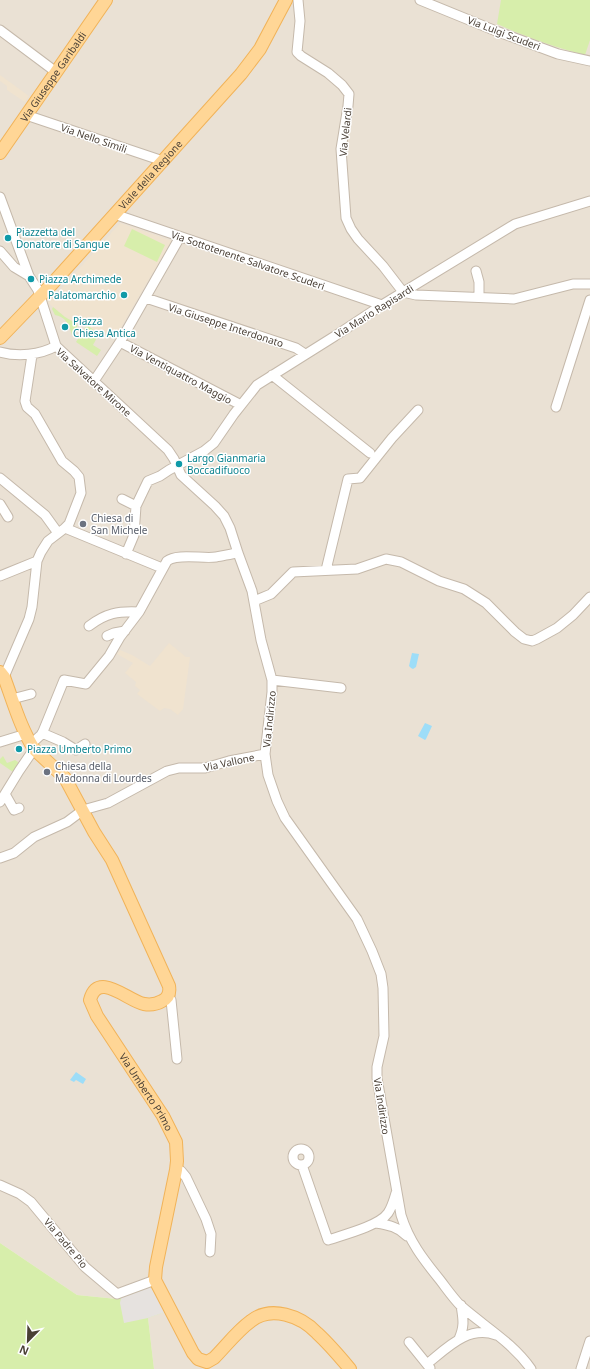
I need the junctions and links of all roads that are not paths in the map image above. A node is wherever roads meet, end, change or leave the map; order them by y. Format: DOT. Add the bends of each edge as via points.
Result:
graph roads {
  1 [pos="106,0"];
  2 [pos="286,0"];
  3 [pos="298,0"];
  4 [pos="420,0"];
  5 [pos="0,30"];
  6 [pos="590,61"];
  7 [pos="56,72"];
  8 [pos="26,115"];
  9 [pos="0,153"];
  10 [pos="163,161"];
  11 [pos="0,197"];
  12 [pos="590,200"];
  13 [pos="114,214"];
  14 [pos="180,237"];
  15 [pos="0,251"];
  16 [pos="476,271"];
  17 [pos="29,276"];
  18 [pos="590,284"];
  19 [pos="403,292"];
  20 [pos="40,297"];
  21 [pos="479,297"];
  22 [pos="146,298"];
  23 [pos="590,300"];
  24 [pos="382,305"];
  25 [pos="0,338"];
  26 [pos="120,342"];
  27 [pos="56,346"];
  28 [pos="0,352"];
  29 [pos="305,354"];
  30 [pos="32,355"];
  31 [pos="272,375"];
  32 [pos="94,381"];
  33 [pos="241,405"];
  34 [pos="556,407"];
  35 [pos="418,410"];
  36 [pos="370,453"];
  37 [pos="175,467"];
  38 [pos="0,478"];
  39 [pos="122,499"];
  40 [pos="0,504"];
  41 [pos="136,506"];
  42 [pos="8,517"];
  43 [pos="62,530"];
  44 [pos="238,552"];
  45 [pos="126,554"];
  46 [pos="37,561"];
  47 [pos="162,568"];
  48 [pos="326,570"];
  49 [pos="0,576"];
  50 [pos="590,597"];
  51 [pos="254,601"];
  52 [pos="139,612"];
  53 [pos="89,626"];
  54 [pos="125,631"];
  55 [pos="107,636"];
  56 [pos="2,674"];
  57 [pos="272,680"];
  58 [pos="340,688"];
  59 [pos="31,694"];
  60 [pos="12,699"];
  61 [pos="42,733"];
  62 [pos="30,741"];
  63 [pos="0,742"];
  64 [pos="85,744"];
  65 [pos="265,754"];
  66 [pos="3,798"];
  67 [pos="19,808"];
  68 [pos="83,810"];
  69 [pos="0,858"];
  70 [pos="168,996"];
  71 [pos="177,1058"];
  72 [pos="302,1165"];
  73 [pos="176,1170"];
  74 [pos="0,1185"];
  75 [pos="396,1191"];
  76 [pos="376,1223"];
  77 [pos="411,1240"];
  78 [pos="210,1252"];
  79 [pos="155,1280"];
  80 [pos="461,1305"];
  81 [pos="499,1336"];
  82 [pos="459,1339"];
  83 [pos="590,1341"];
  84 [pos="409,1342"];
  85 [pos="429,1367"];
  86 [pos="350,1369"];
  87 [pos="531,1369"];
  88 [pos="581,1369"];
  1 -- 7 [label="main road, Via Giuseppe Garibaldi"];
  2 -- 10 [label="main road, Viale della Regione" via="260,49 241,74"];
  3 -- 19 [label="street, Via Velardi" via="298,52 328,73 349,94 341,149 346,218 350,229"];
  4 -- 6 [label="street, Via Luigi Scuderi" via="558,54"];
  5 -- 7 [label="street"];
  7 -- 8 [label="main road, Via Giuseppe Garibaldi"];
  8 -- 9 [label="main road, Via Giuseppe Garibaldi"];
  8 -- 10 [label="street, Via Nello Simili"];
  10 -- 13 [label="main road, Viale della Regione"];
  11 -- 17 [label="street"];
  12 -- 19 [label="street, Via Mario Rapisardi" via="515,224"];
  13 -- 14 [label="street, Via Sottotenente Salvatore Scuderi"];
  13 -- 20 [label="main road, Viale della Regione"];
  14 -- 22 [label="street"];
  14 -- 24 [label="street, Via Sottotenente Salvatore Scuderi"];
  15 -- 17 [label="street" via="14,267"];
  16 -- 21 [label="street"];
  17 -- 20 [label="street"];
  18 -- 21 [label="street" via="573,284 514,299"];
  19 -- 21 [label="street" via="416,295"];
  19 -- 24 [label="street, Via Mario Rapisardi"];
  20 -- 25 [label="main road, Viale della Regione"];
  20 -- 27 [label="street"];
  22 -- 26 [label="street"];
  22 -- 29 [label="street, Via Giuseppe Interdonato" via="296,348"];
  23 -- 34 [label="street"];
  24 -- 29 [label="street, Via Mario Rapisardi"];
  26 -- 32 [label="street"];
  26 -- 33 [label="street, Via Ventiquattro Maggio"];
  27 -- 30 [label="street, Via Salvatore Mirone"];
  27 -- 32 [label="street, Via Salvatore Mirone"];
  28 -- 30 [label="street, Via Salvatore Mirone"];
  29 -- 31 [label="street, Via Mario Rapisardi"];
  30 -- 43 [label="street" via="25,401 27,407 35,414 62,461 79,477 81,493 69,524"];
  31 -- 33 [label="street, Via Mario Rapisardi" via="257,385"];
  31 -- 36 [label="street"];
  32 -- 37 [label="street, Via Salvatore Mirone" via="168,450"];
  33 -- 37 [label="street, Via Mario Rapisardi" via="214,443"];
  35 -- 48 [label="street" via="360,478 348,479"];
  37 -- 41 [label="street, Via Mario Rapisardi" via="148,480"];
  37 -- 44 [label="street, Via Indirizzo" via="224,516"];
  38 -- 43 [label="street"];
  39 -- 41 [label="street"];
  40 -- 42 [label="street"];
  41 -- 45 [label="street" via="134,535"];
  43 -- 45 [label="street"];
  43 -- 46 [label="street" via="48,541"];
  44 -- 47 [label="street" via="215,558 170,559"];
  44 -- 51 [label="street, Via Indirizzo"];
  45 -- 47 [label="street"];
  46 -- 49 [label="street"];
  46 -- 56 [label="street" via="29,619"];
  47 -- 52 [label="street"];
  48 -- 50 [label="street" via="356,569 386,559 401,562 439,581 464,589 486,603 524,639 532,641 557,628"];
  48 -- 51 [label="street" via="293,572 271,594"];
  51 -- 57 [label="street, Via Indirizzo"];
  52 -- 53 [label="street" via="125,611 106,615"];
  52 -- 54 [label="street"];
  54 -- 55 [label="street"];
  54 -- 61 [label="street" via="86,684 64,680"];
  56 -- 60 [label="main road"];
  57 -- 58 [label="street, Via Indirizzo"];
  57 -- 65 [label="street, Via Indirizzo"];
  59 -- 60 [label="street"];
  60 -- 62 [label="main road"];
  61 -- 62 [label="street"];
  61 -- 64 [label="street" via="76,750"];
  62 -- 63 [label="street"];
  62 -- 66 [label="street" via="19,771"];
  62 -- 68 [label="main road" via="65,778"];
  65 -- 68 [label="street, Via Vallone" via="205,768 179,768 167,771 108,802"];
  65 -- 75 [label="street, Via Indirizzo" via="268,775 280,810 357,919 381,974 384,1036 377,1078"];
  66 -- 67 [label="street" via="14,810"];
  68 -- 69 [label="street, Via Vallone" via="67,822 34,838 14,853"];
  68 -- 70 [label="main road" via="112,860 169,986"];
  70 -- 71 [label="street" via="171,1000"];
  70 -- 73 [label="main road, Via Umberto Primo" via="161,1002 143,1004 107,987 93,991 90,1000 97,1016 163,1116 176,1142"];
  72 -- 76 [label="street" via="328,1240"];
  73 -- 78 [label="street" via="186,1177 206,1219 211,1234"];
  73 -- 79 [label="main road, Via Umberto Primo"];
  74 -- 79 [label="street, Via Padre Pio" via="31,1202 85,1267 118,1294"];
  75 -- 76 [label="street" via="389,1212"];
  75 -- 77 [label="street, Via Indirizzo" via="401,1215"];
  76 -- 77 [label="street" via="393,1226"];
  77 -- 80 [label="street, Via Indirizzo" via="418,1253"];
  79 -- 86 [label="main road" via="198,1359 207,1362 214,1358 251,1320 262,1314 276,1313 290,1316 317,1332"];
  80 -- 81 [label="street, Via Indirizzo"];
  80 -- 82 [label="street" via="464,1323"];
  81 -- 82 [label="street" via="475,1333"];
  81 -- 87 [label="street, Via Indirizzo"];
  82 -- 85 [label="street"];
  83 -- 88 [label="street"];
  84 -- 85 [label="street"];
}
